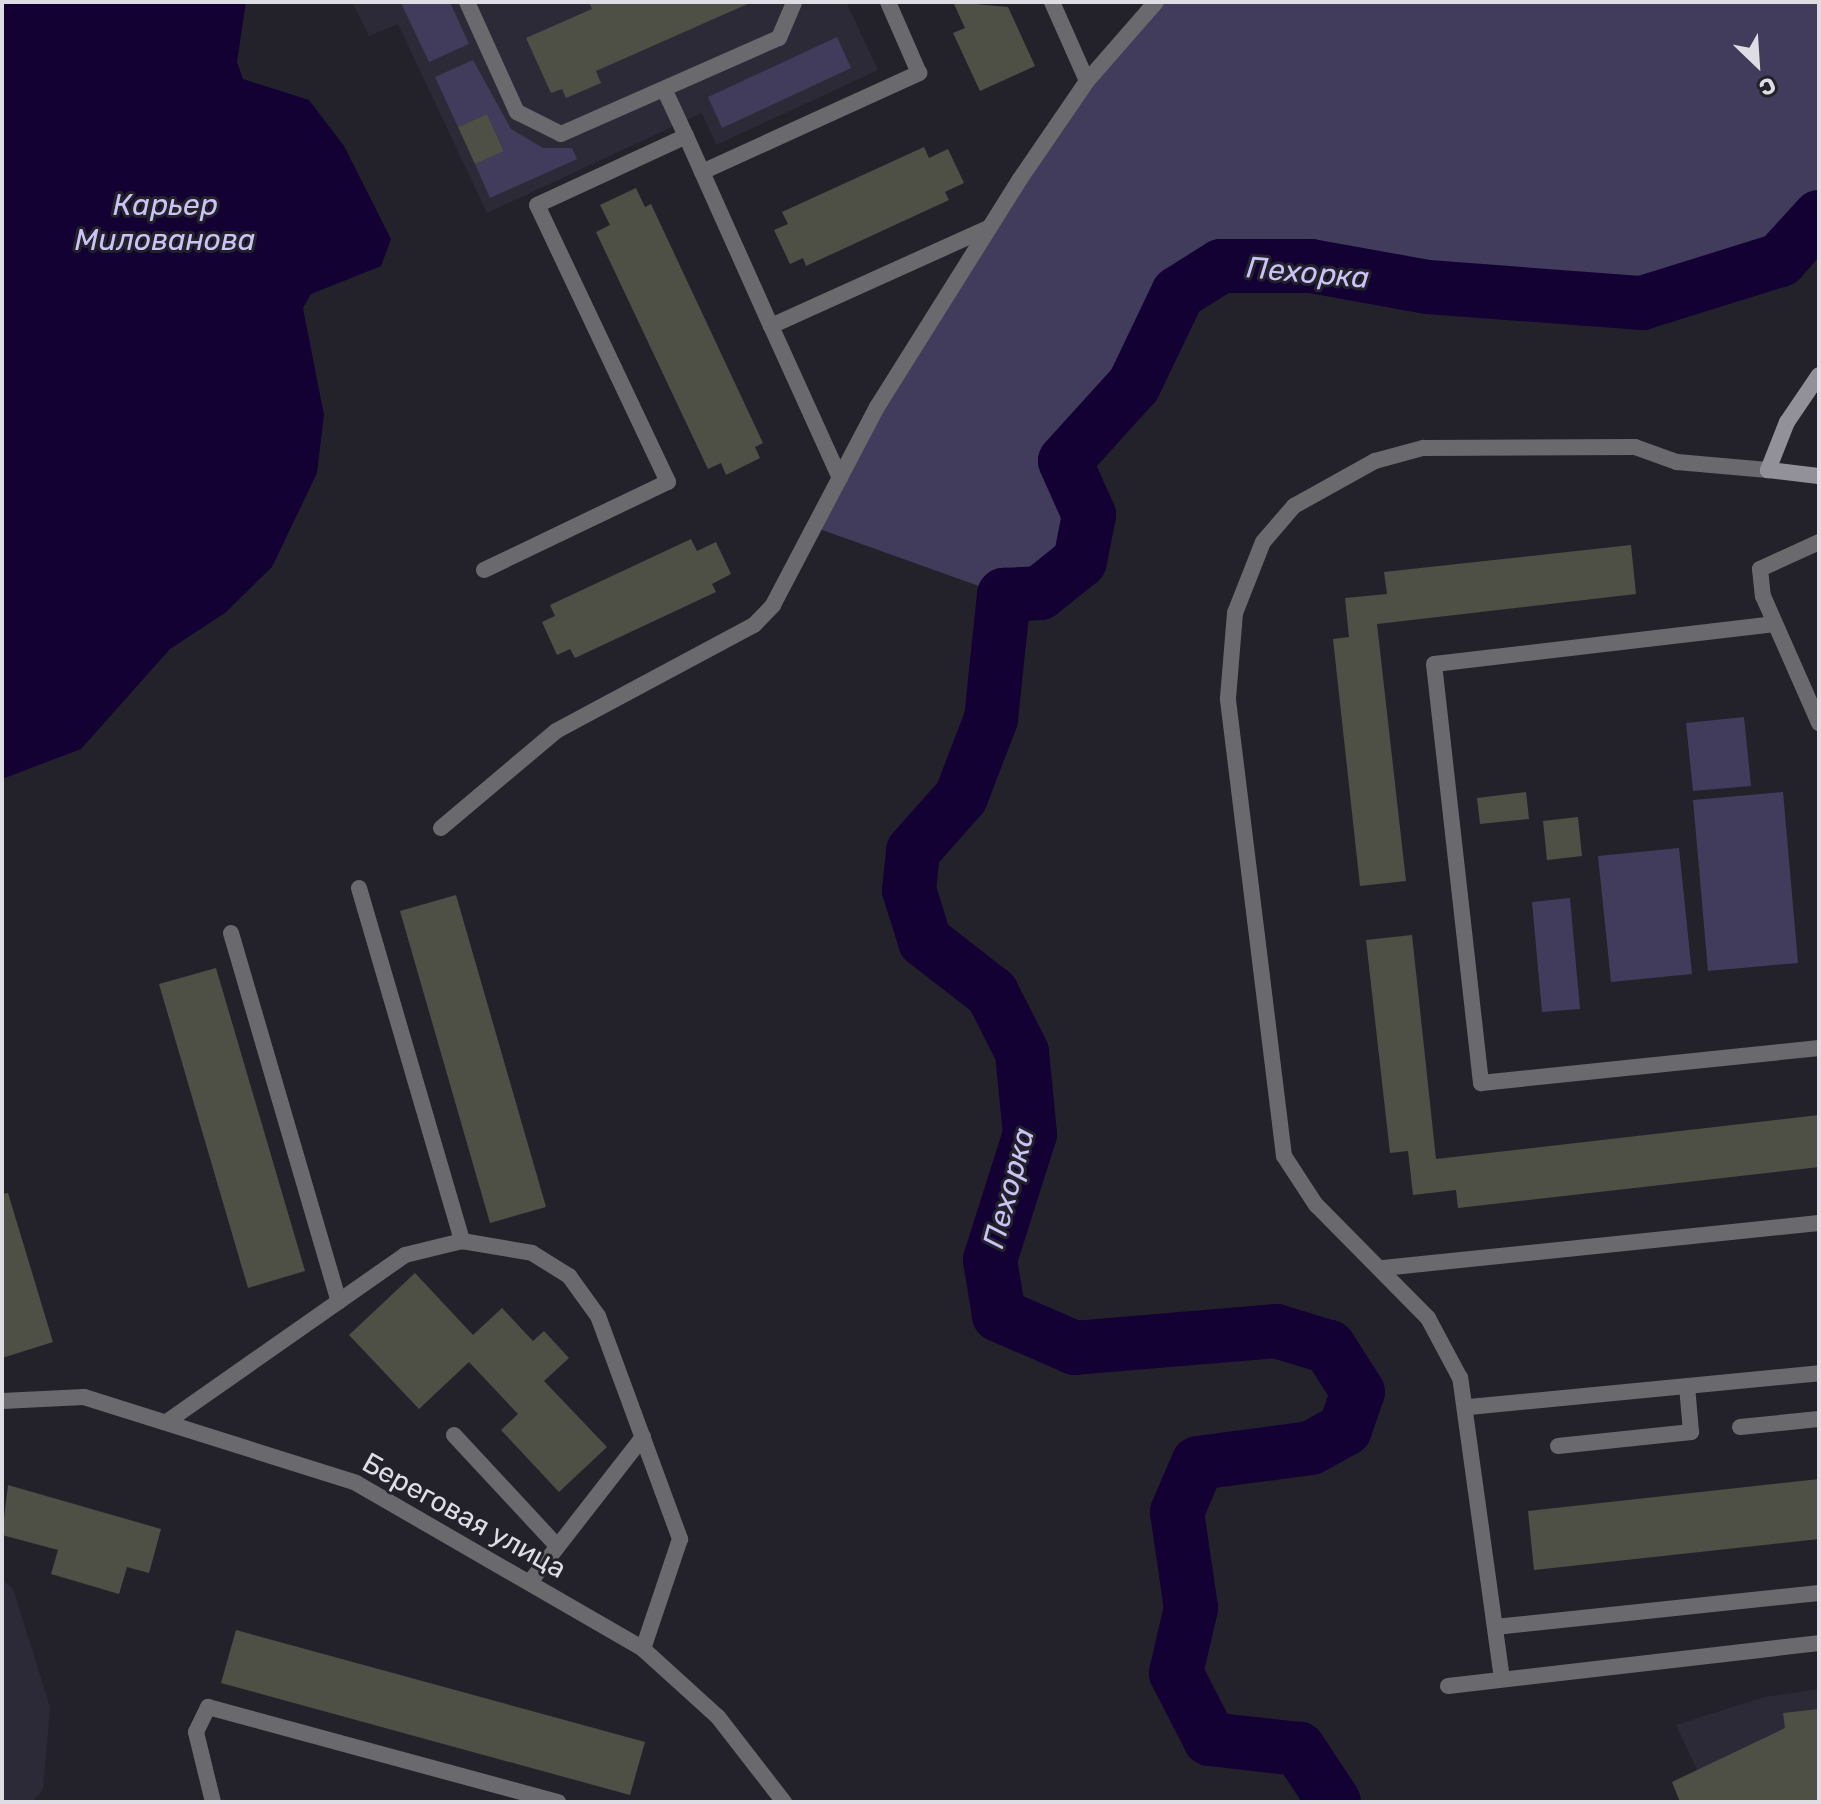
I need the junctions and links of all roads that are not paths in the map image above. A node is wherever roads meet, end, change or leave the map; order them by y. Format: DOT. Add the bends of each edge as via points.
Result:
graph roads {
  1 [pos="467,2"];
  2 [pos="794,2"];
  3 [pos="888,2"];
  4 [pos="1052,2"];
  5 [pos="1156,2"];
  6 [pos="1087,81"];
  7 [pos="665,91"];
  8 [pos="686,136"];
  9 [pos="702,172"];
  10 [pos="990,227"];
  11 [pos="771,326"];
  12 [pos="1819,375"];
  13 [pos="1768,470"];
  14 [pos="1819,476"];
  15 [pos="840,478"];
  16 [pos="1819,542"];
  17 [pos="484,570"];
  18 [pos="1775,624"];
  19 [pos="1819,723"];
  20 [pos="441,828"];
  21 [pos="359,888"];
  22 [pos="231,933"];
  23 [pos="1819,1048"];
  24 [pos="1819,1223"];
  25 [pos="462,1241"];
  26 [pos="1383,1268"];
  27 [pos="339,1302"];
  28 [pos="1819,1373"];
  29 [pos="1687,1386"];
  30 [pos="2,1401"];
  31 [pos="1469,1407"];
  32 [pos="1819,1419"];
  33 [pos="168,1421"];
  34 [pos="1740,1427"];
  35 [pos="454,1435"];
  36 [pos="643,1437"];
  37 [pos="1558,1446"];
  38 [pos="557,1546"];
  39 [pos="530,1582"];
  40 [pos="1819,1593"];
  41 [pos="1495,1627"];
  42 [pos="1819,1643"];
  43 [pos="643,1649"];
  44 [pos="1502,1679"];
  45 [pos="1448,1686"];
  46 [pos="213,1802"];
  47 [pos="558,1802"];
  48 [pos="784,1802"];
  1 -- 7 [label="street" via="517,112 545,131 578,131"];
  2 -- 7 [label="street" via="779,38"];
  3 -- 9 [label="street" via="919,73"];
  4 -- 6 [label="street"];
  5 -- 6 [label="street"];
  6 -- 10 [label="street"];
  7 -- 8 [label="street"];
  8 -- 9 [label="street"];
  8 -- 17 [label="street" via="537,205 668,482"];
  9 -- 11 [label="street"];
  10 -- 11 [label="street"];
  10 -- 15 [label="street"];
  11 -- 15 [label="street"];
  12 -- 13 [label="street" via="1787,422"];
  13 -- 14 [label="street"];
  13 -- 26 [label="street" via="1677,462 1635,447 1423,448 1375,461 1294,506 1245,578 1228,698 1277,1125 1296,1180"];
  15 -- 20 [label="street" via="773,605 754,625 556,731"];
  16 -- 18 [label="street" via="1760,569"];
  18 -- 19 [label="street"];
  18 -- 23 [label="street" via="1434,664 1481,1083"];
  21 -- 25 [label="street"];
  22 -- 27 [label="street"];
  24 -- 26 [label="street"];
  25 -- 27 [label="street" via="405,1255"];
  25 -- 36 [label="street" via="532,1253 586,1295"];
  26 -- 31 [label="street" via="1440,1337"];
  27 -- 33 [label="street"];
  28 -- 29 [label="street"];
  29 -- 31 [label="street"];
  29 -- 37 [label="street" via="1691,1432"];
  30 -- 33 [label="street, Береговая улица" via="84,1397"];
  31 -- 41 [label="street"];
  32 -- 34 [label="street"];
  33 -- 39 [label="street, Береговая улица" via="356,1483"];
  35 -- 38 [label="street"];
  36 -- 38 [label="street"];
  36 -- 43 [label="street" via="680,1539"];
  38 -- 39 [label="street"];
  39 -- 43 [label="street, Береговая улица"];
  40 -- 41 [label="street"];
  41 -- 44 [label="street"];
  42 -- 44 [label="street"];
  43 -- 48 [label="street, Береговая улица" via="718,1717"];
  44 -- 45 [label="street"];
  46 -- 47 [label="street" via="196,1732 208,1707"];
}
